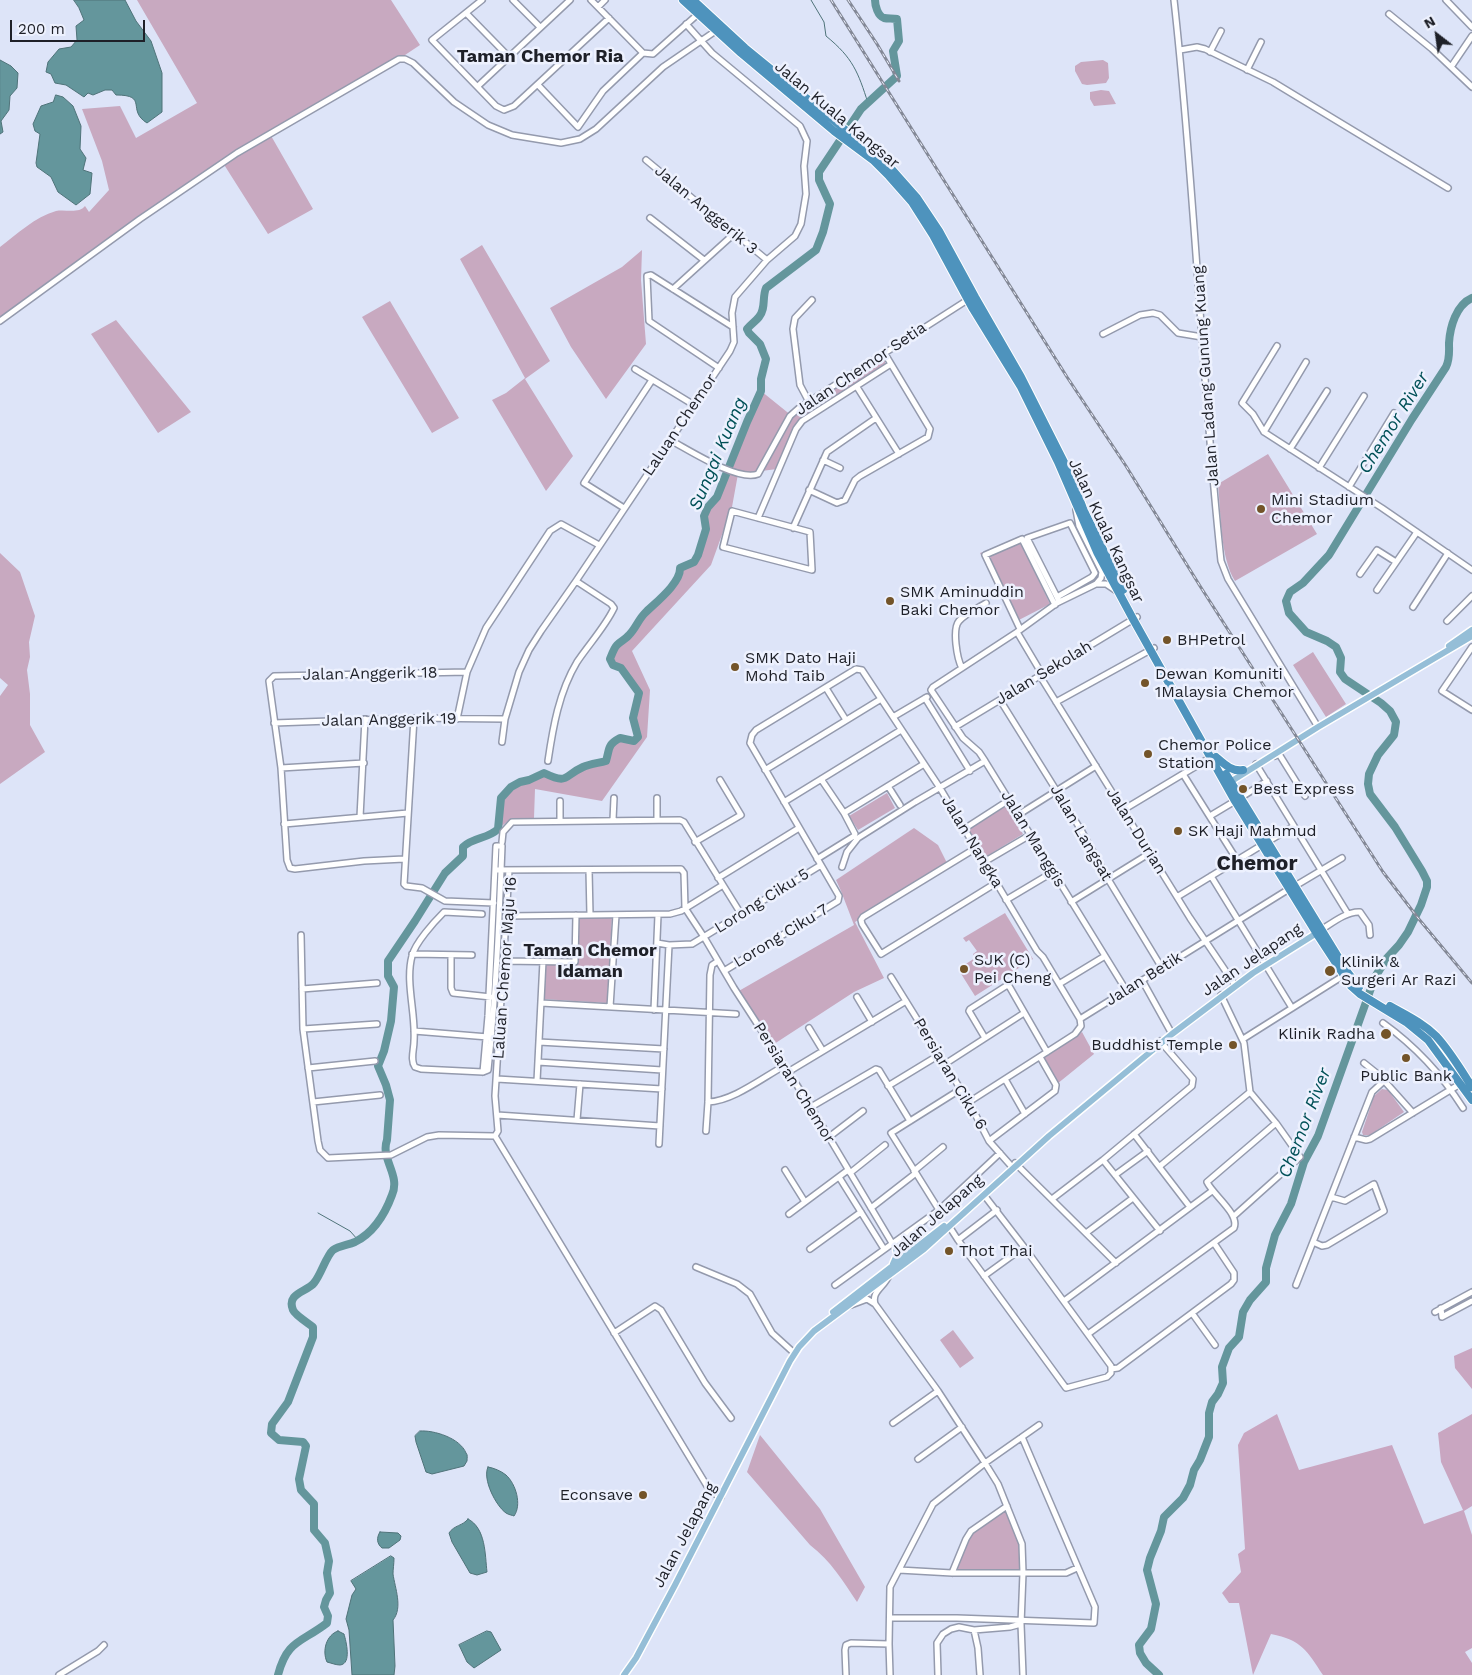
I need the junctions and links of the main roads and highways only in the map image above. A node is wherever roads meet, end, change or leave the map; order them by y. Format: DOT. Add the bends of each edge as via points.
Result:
graph roads {
  1 [pos="683,0"];
  2 [pos="692,0"];
  3 [pos="719,29"];
  4 [pos="971,298"];
  5 [pos="1135,618"];
  6 [pos="1472,630"];
  7 [pos="1472,636"];
  8 [pos="1409,673"];
  9 [pos="1214,757"];
  10 [pos="1257,766"];
  11 [pos="1243,770"];
  12 [pos="1227,782"];
  13 [pos="1318,932"];
  14 [pos="1234,984"];
  15 [pos="1377,1002"];
  16 [pos="1172,1033"];
  17 [pos="1440,1041"];
  18 [pos="1460,1084"];
  19 [pos="1472,1089"];
  20 [pos="1472,1100"];
  21 [pos="1014,1165"];
  22 [pos="924,1248"];
  23 [pos="914,1250"];
  24 [pos="904,1258"];
  25 [pos="890,1268"];
  26 [pos="838,1313"];
  27 [pos="756,1425"];
  28 [pos="626,1675"];
  1 -- 3 [label="highway, Jalan Kuala Kangsar"];
  2 -- 3 [label="highway, Jalan Kuala Kangsar"];
  3 -- 4 [label="highway, Jalan Kuala Kangsar" via="836,128 886,163 917,198 939,231"];
  4 -- 5 [label="highway, Jalan Kuala Kangsar" via="1021,388 1094,545"];
  4 -- 5 [label="highway, Jalan Kuala Kangsar" via="1022,376"];
  5 -- 9 [label="highway, Jalan Kuala Kangsar"];
  6 -- 8 [label="main road"];
  7 -- 8 [label="main road"];
  8 -- 10 [label="main road"];
  9 -- 11 [label="highway" via="1228,767"];
  9 -- 12 [label="highway, Jalan Kuala Kangsar"];
  10 -- 11 [label="main road"];
  10 -- 12 [label="main road"];
  11 -- 12 [label="main road"];
  12 -- 13 [label="highway, Jalan Kuala Kangsar"];
  13 -- 14 [label="main road, Jalan Jelapang"];
  13 -- 15 [label="highway, Jalan Kuala Kangsar" via="1345,974 1361,992"];
  14 -- 16 [label="main road, Jalan Jelapang"];
  14 -- 16 [label="main road, Jalan Jelapang"];
  15 -- 17 [label="highway, Jalan Kuala Kangsar" via="1418,1022"];
  15 -- 18 [label="highway, Jalan Kuala Kangsar" via="1428,1040"];
  16 -- 21 [label="main road, Jalan Jelapang"];
  17 -- 18 [label="highway" via="1459,1074"];
  17 -- 19 [label="highway, Jalan Kuala Kangsar"];
  18 -- 19 [label="highway"];
  18 -- 20 [label="highway, Jalan Kuala Kangsar"];
  21 -- 22 [label="main road, Jalan Jelapang"];
  21 -- 23 [label="main road, Jalan Jelapang"];
  22 -- 24 [label="main road"];
  22 -- 26 [label="main road, Jalan Jelapang"];
  23 -- 24 [label="main road, Jalan Jelapang"];
  23 -- 25 [label="main road" via="904,1251 894,1246 896,1259"];
  24 -- 25 [label="main road, Jalan Jelapang"];
  24 -- 26 [label="main road" via="900,1265"];
  25 -- 27 [label="main road, Jalan Jelapang" via="818,1324 793,1352"];
  26 -- 27 [label="main road, Jalan Jelapang" via="814,1331 800,1347"];
  27 -- 28 [label="main road, Jalan Jelapang"];
}
